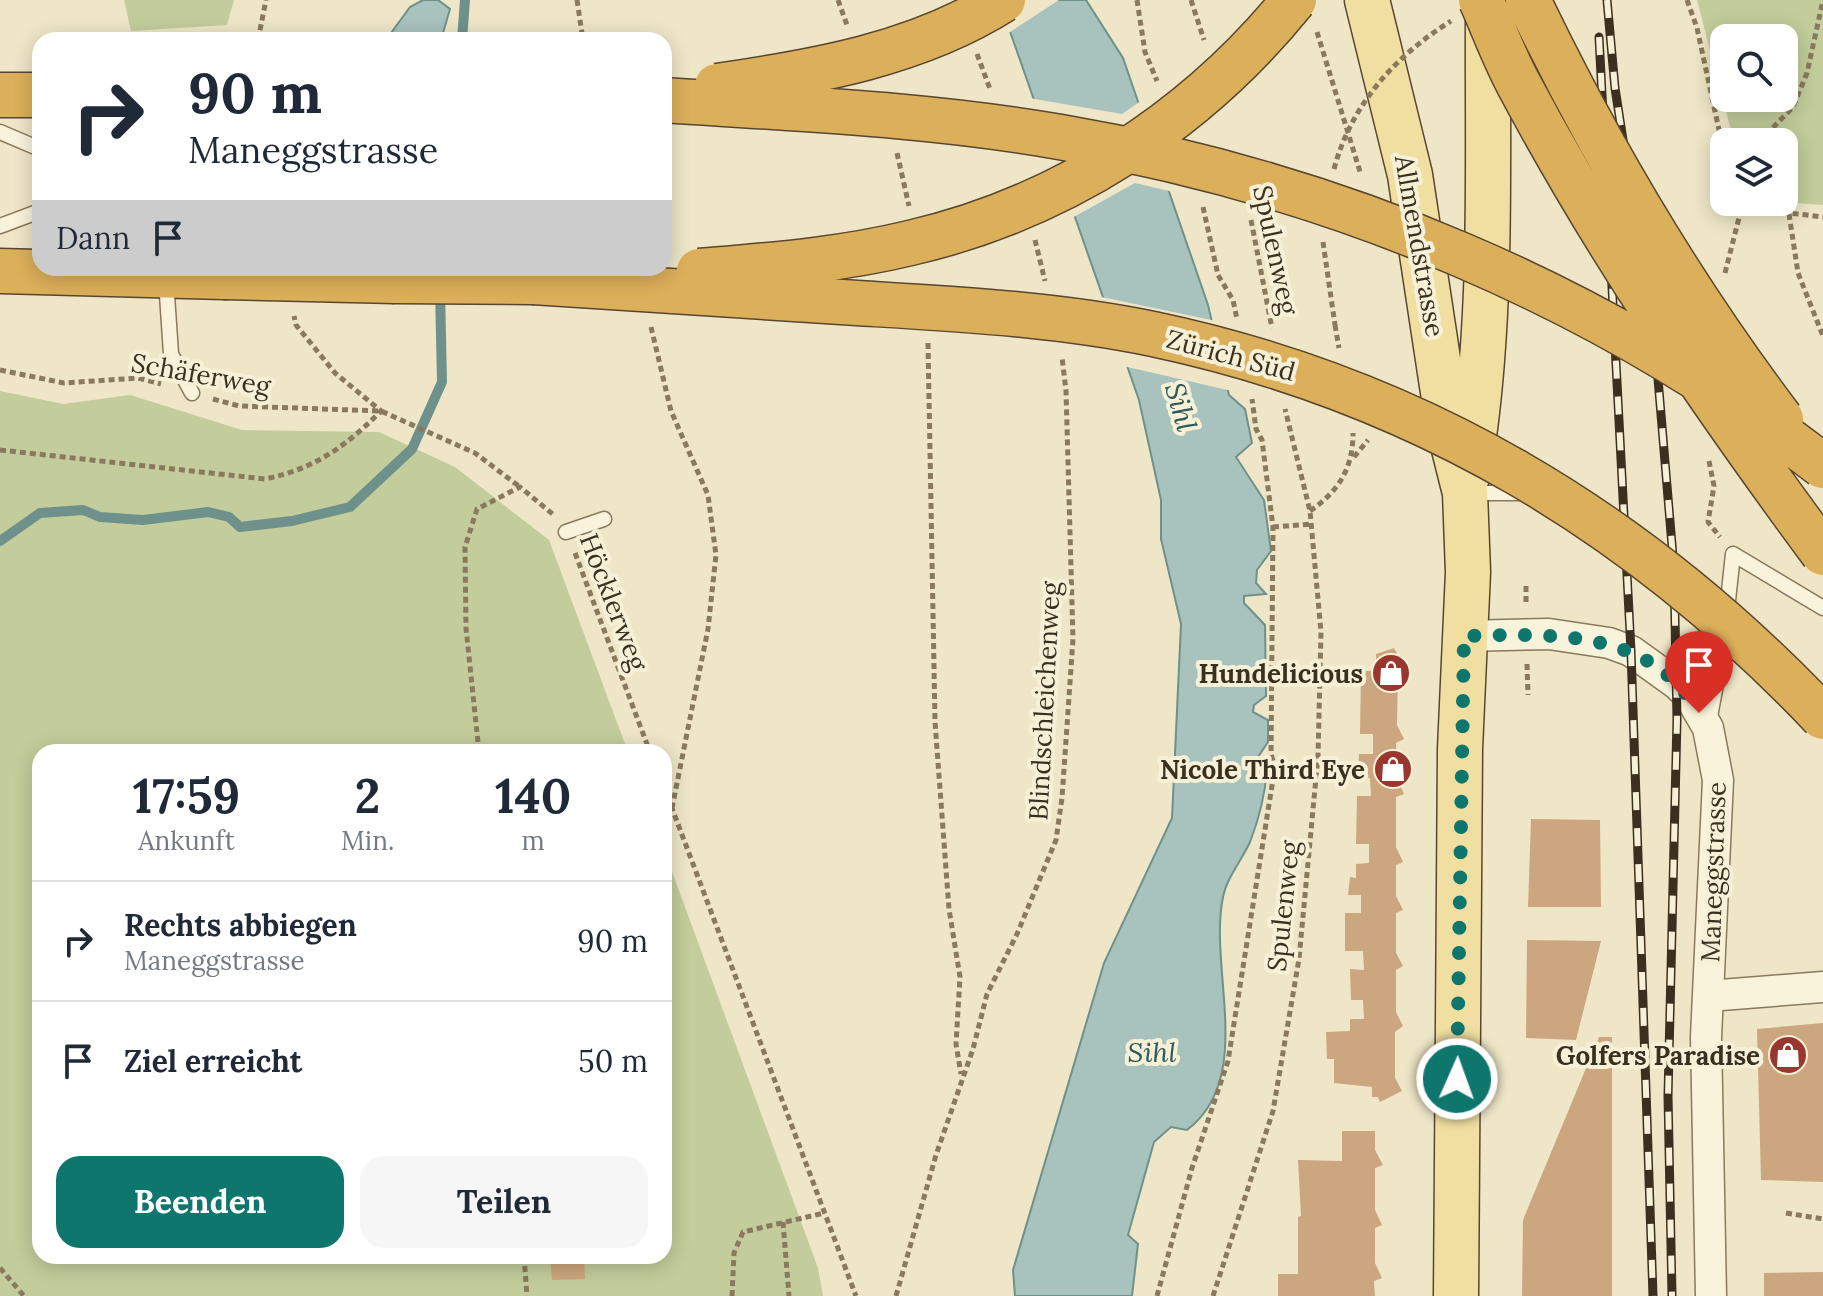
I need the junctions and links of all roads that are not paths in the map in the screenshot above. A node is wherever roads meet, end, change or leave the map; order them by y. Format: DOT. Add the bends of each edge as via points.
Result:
graph roads {
  1 [pos="1003,0"];
  2 [pos="1294,0"];
  3 [pos="1367,0"];
  4 [pos="1528,0"];
  5 [pos="1476,5"];
  6 [pos="672,91"];
  7 [pos="0,95"];
  8 [pos="32,95"];
  9 [pos="672,101"];
  10 [pos="0,132"];
  11 [pos="32,146"];
  12 [pos="32,214"];
  13 [pos="0,226"];
  14 [pos="0,271"];
  15 [pos="32,272"];
  16 [pos="672,273"];
  17 [pos="166,276"];
  18 [pos="195,276"];
  19 [pos="371,276"];
  20 [pos="638,276"];
  21 [pos="395,281"];
  22 [pos="533,282"];
  23 [pos="192,393"];
  24 [pos="1823,466"];
  25 [pos="1823,476"];
  26 [pos="1465,493"];
  27 [pos="1527,493"];
  28 [pos="604,519"];
  29 [pos="566,532"];
  30 [pos="1823,553"];
  31 [pos="1823,608"];
  32 [pos="1464,636"];
  33 [pos="1823,717"];
  34 [pos="1708,728"];
  35 [pos="1823,987"];
  36 [pos="1708,996"];
  37 [pos="1456,1296"];
  38 [pos="1711,1296"];
  1 -- 6 [label="highway, bridge" via="940,33 867,58 768,79"];
  2 -- 16 [label="highway, bridge" via="1240,60 1146,139 1090,174 983,221 839,257"];
  3 -- 26 [label="main road, Allmendstrasse" via="1410,175 1448,425"];
  4 -- 25 [label="highway, bridge" via="1641,213 1753,383"];
  5 -- 26 [label="main road, Allmendstrasse" via="1487,183 1479,412"];
  5 -- 30 [label="highway, bridge" via="1631,277"];
  7 -- 8 [label="highway"];
  9 -- 24 [label="highway, bridge" via="1018,130 1134,151 1302,196 1416,236 1592,317 1736,401"];
  10 -- 11 [label="lane"];
  12 -- 13 [label="lane"];
  14 -- 15 [label="highway"];
  17 -- 23 [label="lane" via="171,354"];
  18 -- 21 [label="highway, bridge"];
  19 -- 21 [label="lane, bridge"];
  20 -- 22 [label="highway, bridge"];
  21 -- 22 [label="highway"];
  22 -- 33 [label="highway, Zürich Süd, bridge" via="1065,320 1150,333 1317,379 1476,448 1602,524 1694,594"];
  26 -- 27 [label="lane"];
  26 -- 32 [label="main road, Allmendstrasse"];
  28 -- 29 [label="lane"];
  31 -- 34 [label="lane" via="1733,554"];
  32 -- 34 [label="street, Maneggstrasse" via="1549,634 1631,651 1690,697"];
  32 -- 37 [label="main road, Allmendstrasse"];
  34 -- 36 [label="street, Maneggstrasse" via="1719,792"];
  35 -- 36 [label="street"];
  36 -- 38 [label="street, Maneggstrasse"];
}
